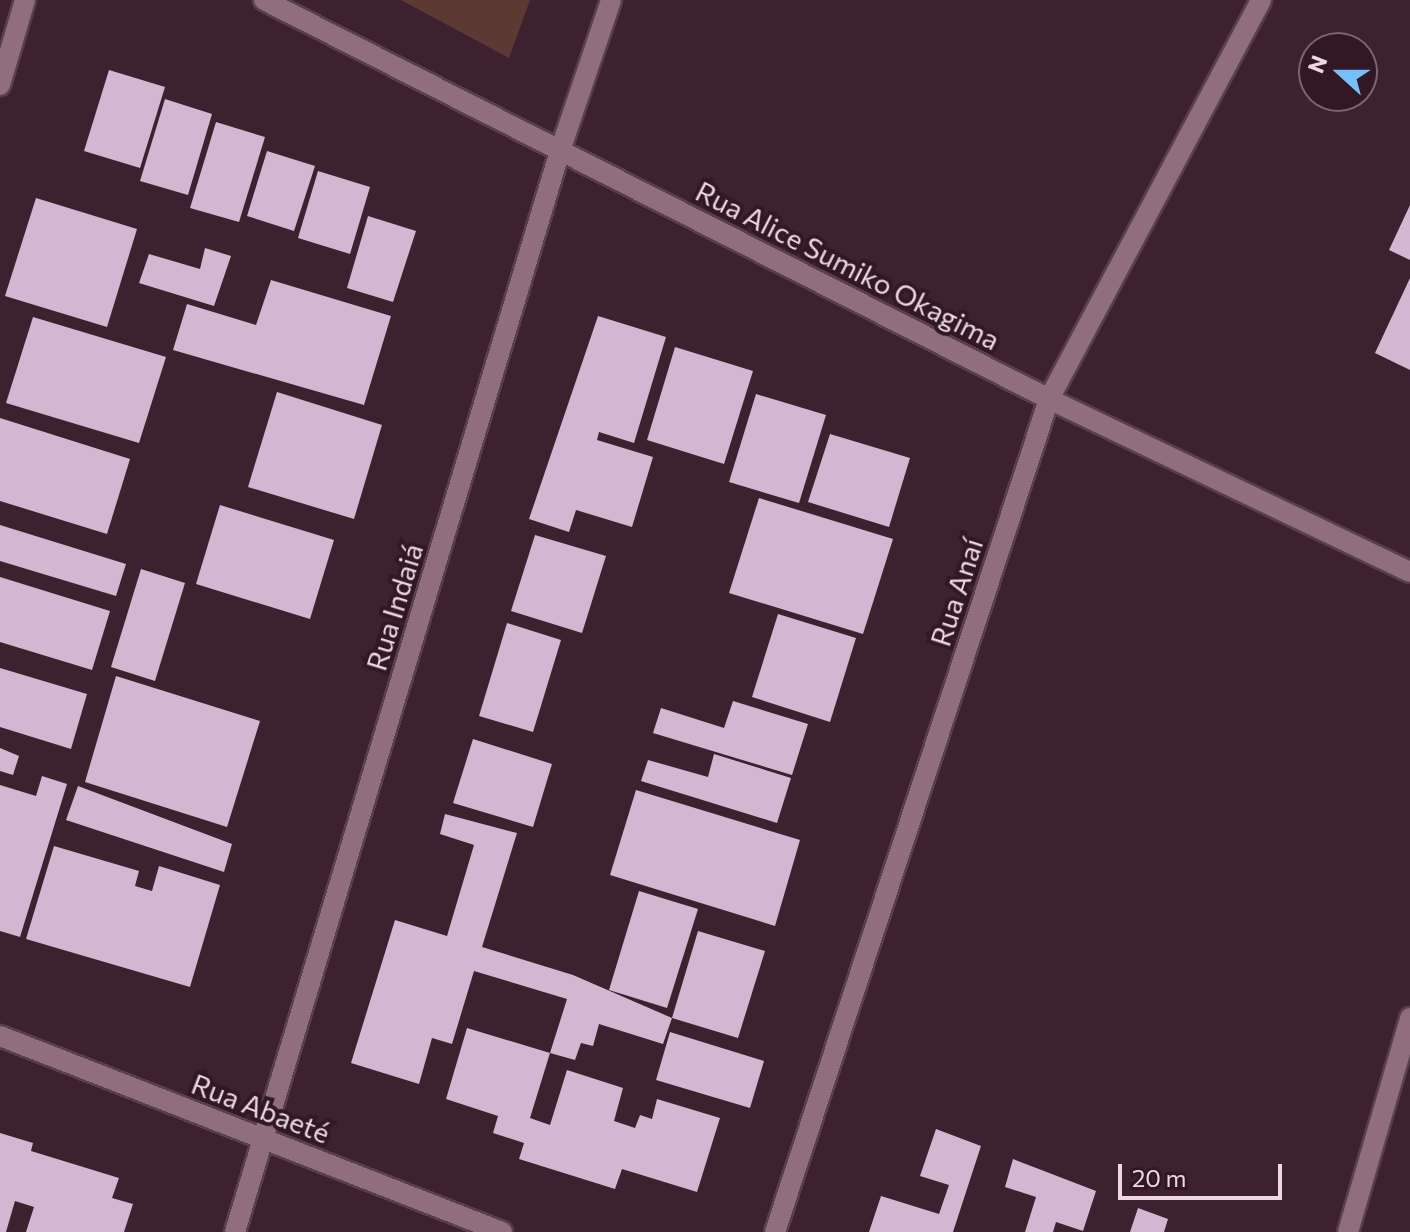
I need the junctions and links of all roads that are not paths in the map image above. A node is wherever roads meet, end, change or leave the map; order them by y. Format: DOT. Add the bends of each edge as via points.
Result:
graph roads {
  1 [pos="25,0"];
  2 [pos="264,0"];
  3 [pos="611,0"];
  4 [pos="1261,0"];
  5 [pos="0,85"];
  6 [pos="560,151"];
  7 [pos="1049,399"];
  8 [pos="1410,572"];
  9 [pos="1410,1018"];
  10 [pos="0,1036"];
  11 [pos="263,1139"];
  12 [pos="235,1232"];
  13 [pos="502,1232"];
  14 [pos="775,1232"];
  15 [pos="1348,1232"];
  1 -- 5 [label="street"];
  2 -- 6 [label="street, Rua Alice Sumiko Okagima"];
  3 -- 6 [label="street, Rua Indaiá"];
  4 -- 7 [label="street, Rua Anaí"];
  6 -- 7 [label="street, Rua Alice Sumiko Okagima"];
  6 -- 11 [label="street, Rua Indaiá"];
  7 -- 8 [label="street, Rua Alice Sumiko Okagima"];
  7 -- 14 [label="street, Rua Anaí"];
  9 -- 15 [label="street"];
  10 -- 11 [label="street, Rua Abaeté"];
  11 -- 12 [label="street, Rua Indaiá"];
  11 -- 13 [label="street, Rua Abaeté"];
}
